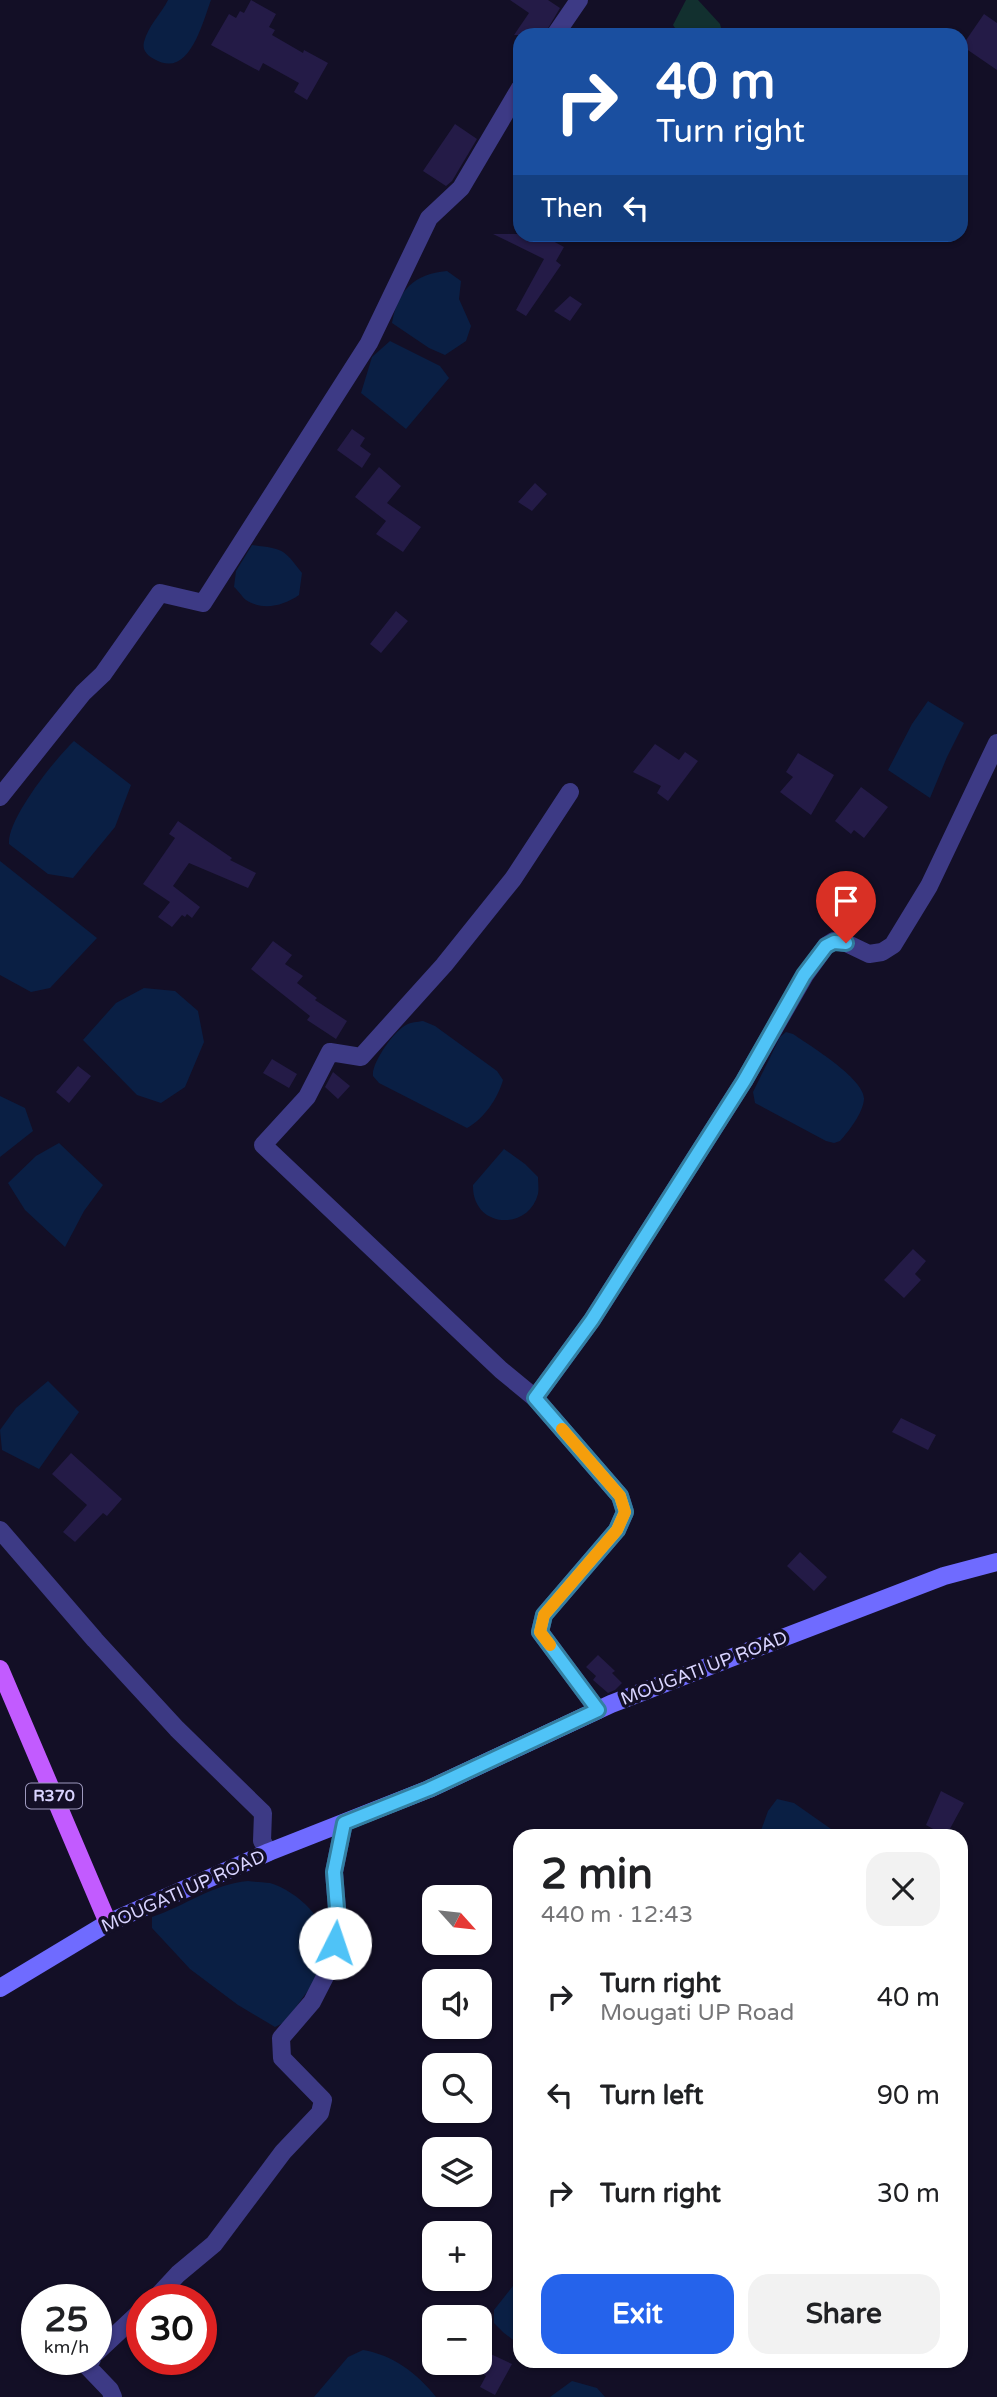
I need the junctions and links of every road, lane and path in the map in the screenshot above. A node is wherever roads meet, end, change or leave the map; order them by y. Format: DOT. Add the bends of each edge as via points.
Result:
graph roads {
  1 [pos="571,3"];
  2 [pos="558,28"];
  3 [pos="513,100"];
  4 [pos="997,743"];
  5 [pos="570,792"];
  6 [pos="0,797"];
  7 [pos="535,1398"];
  8 [pos="0,1530"];
  9 [pos="997,1562"];
  10 [pos="0,1669"];
  11 [pos="598,1710"];
  12 [pos="344,1823"];
  13 [pos="269,1852"];
  14 [pos="108,1923"];
  15 [pos="0,1988"];
  16 [pos="169,2284"];
  17 [pos="126,2326"];
  18 [pos="112,2338"];
  19 [pos="96,2375"];
  20 [pos="113,2397"];
  1 -- 2 [label="street"];
  3 -- 6 [label="street" via="461,188 429,218 369,343 203,603 160,593 103,674"];
  4 -- 7 [label="street" via="929,886 893,945 869,954 846,943 826,946 592,1320"];
  5 -- 7 [label="street" via="513,879 444,965 361,1057 330,1052 307,1097 263,1145"];
  7 -- 11 [label="street" via="620,1496 625,1512 617,1530 544,1615 540,1632"];
  8 -- 13 [label="street" via="177,1729 263,1813 262,1841"];
  9 -- 11 [label="street, MOUGATI UP ROAD" via="944,1576"];
  10 -- 14 [label="main road, R370"];
  11 -- 12 [label="street, MOUGATI UP ROAD"];
  12 -- 13 [label="street, MOUGATI UP ROAD"];
  12 -- 16 [label="street" via="334,1872 338,1921 331,1965 312,2003 281,2038 282,2058 323,2101 320,2113 283,2151 214,2244"];
  13 -- 14 [label="street, MOUGATI UP ROAD"];
  14 -- 15 [label="street, MOUGATI UP ROAD"];
  17 -- 18 [label="street"];
  19 -- 20 [label="street"];
}
